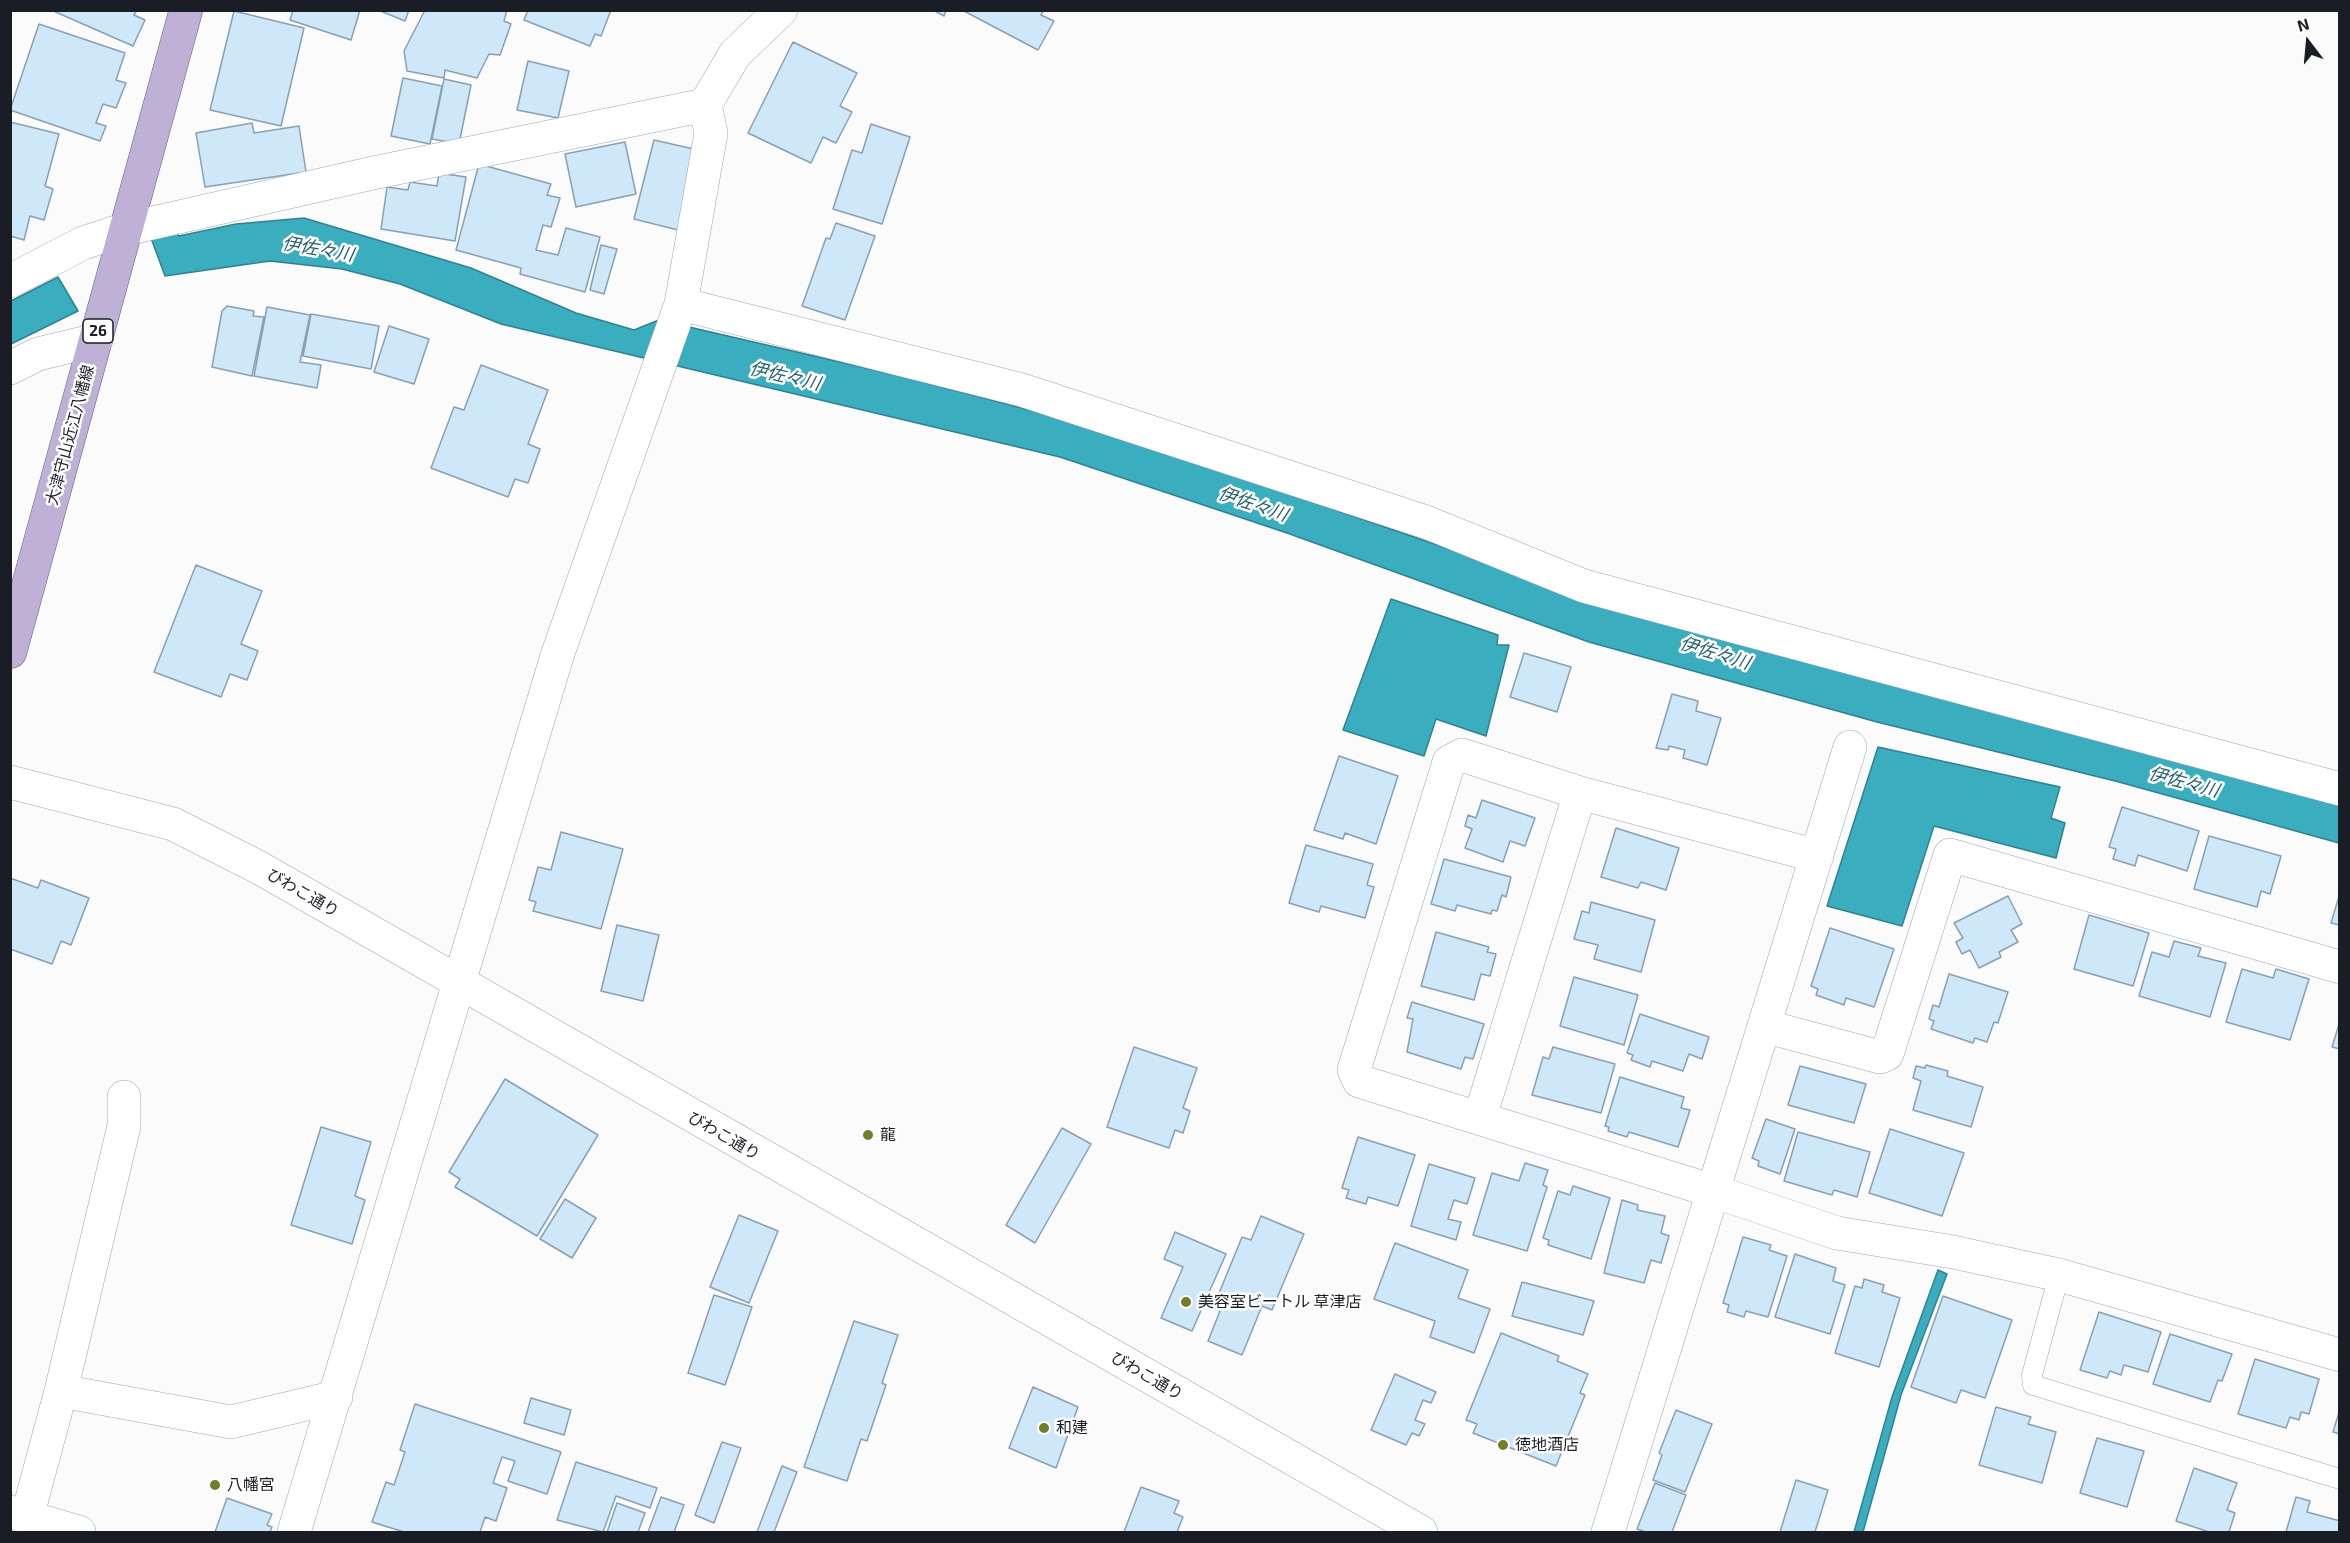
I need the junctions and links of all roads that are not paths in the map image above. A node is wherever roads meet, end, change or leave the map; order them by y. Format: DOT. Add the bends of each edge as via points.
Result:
graph roads {
  1 [pos="186,10"];
  2 [pos="781,10"];
  3 [pos="705,105"];
  4 [pos="126,229"];
  5 [pos="10,281"];
  6 [pos="679,311"];
  7 [pos="96,340"];
  8 [pos="10,368"];
  9 [pos="10,652"];
  10 [pos="1850,747"];
  11 [pos="10,782"];
  12 [pos="2340,789"];
  13 [pos="1580,793"];
  14 [pos="1817,856"];
  15 [pos="2340,967"];
  16 [pos="459,984"];
  17 [pos="1764,1026"];
  18 [pos="124,1097"];
  19 [pos="1480,1117"];
  20 [pos="1713,1191"];
  21 [pos="2059,1275"];
  22 [pos="2340,1355"];
  23 [pos="61,1391"];
  24 [pos="336,1397"];
  25 [pos="2340,1479"];
  26 [pos="19,1514"];
  27 [pos="79,1533"];
  28 [pos="294,1533"];
  29 [pos="1421,1533"];
  30 [pos="1608,1533"];
  1 -- 4 [label="main road, 大津守山近江八幡線 / 26"];
  2 -- 3 [label="street" via="735,54"];
  3 -- 4 [label="street" via="373,173"];
  3 -- 6 [label="street" via="711,133"];
  4 -- 5 [label="street" via="83,243"];
  4 -- 7 [label="main road, 大津守山近江八幡線 / 26"];
  6 -- 12 [label="street" via="1022,390 1426,522 1584,586"];
  6 -- 16 [label="street" via="557,656"];
  7 -- 8 [label="street" via="38,354"];
  7 -- 9 [label="main road, 大津守山近江八幡線 / 26"];
  10 -- 14 [label="street"];
  11 -- 16 [label="street, びわこ通り" via="173,824 258,867"];
  13 -- 14 [label="street"];
  13 -- 19 [label="street"];
  13 -- 19 [label="street" via="1462,755 1449,762 1354,1070 1359,1081"];
  14 -- 17 [label="street"];
  15 -- 17 [label="street" via="1950,855 1887,1054 1880,1057"];
  16 -- 24 [label="street"];
  16 -- 29 [label="street, びわこ通り"];
  17 -- 20 [label="street"];
  18 -- 23 [label="street" via="124,1126"];
  19 -- 20 [label="street"];
  20 -- 21 [label="street" via="1837,1233"];
  20 -- 30 [label="street"];
  21 -- 22 [label="street"];
  21 -- 25 [label="lane" via="2032,1375 2033,1385"];
  23 -- 24 [label="street" via="231,1422"];
  23 -- 26 [label="street"];
  24 -- 28 [label="street"];
  26 -- 27 [label="street"];
}
